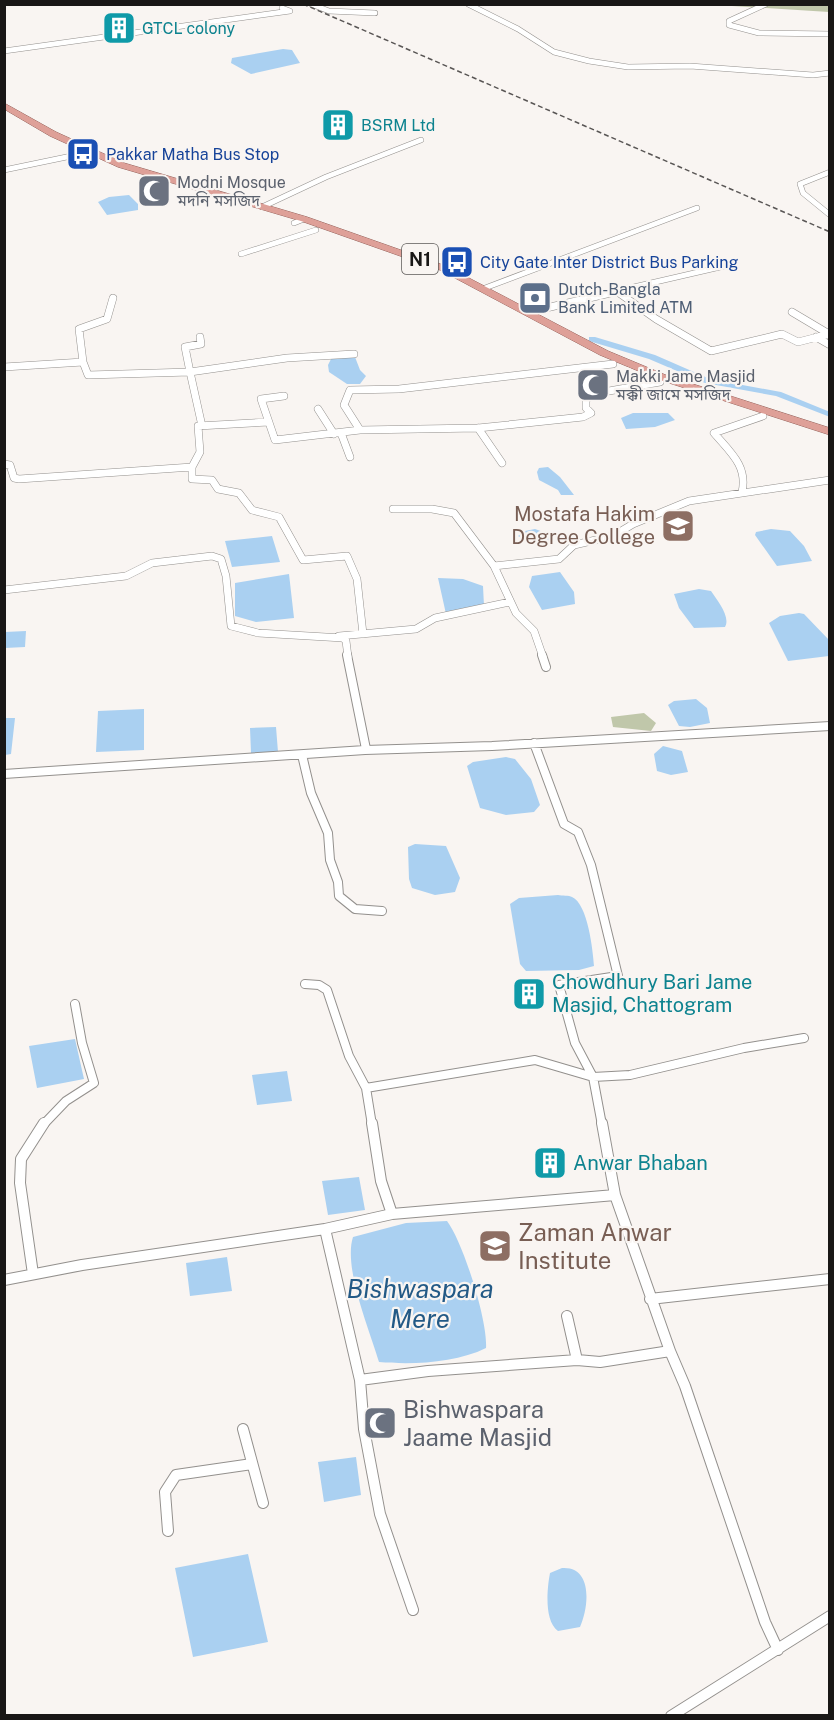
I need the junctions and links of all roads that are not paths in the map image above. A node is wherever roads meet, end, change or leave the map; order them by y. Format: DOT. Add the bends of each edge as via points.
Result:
graph roads {
  1 [pos="310,4"];
  2 [pos="468,4"];
  3 [pos="766,4"];
  4 [pos="282,8"];
  5 [pos="375,13"];
  6 [pos="830,34"];
  7 [pos="4,51"];
  8 [pos="830,73"];
  9 [pos="4,105"];
  10 [pos="4,112"];
  11 [pos="421,140"];
  12 [pos="81,154"];
  13 [pos="4,170"];
  14 [pos="830,172"];
  15 [pos="262,207"];
  16 [pos="697,208"];
  17 [pos="830,215"];
  18 [pos="298,221"];
  19 [pos="316,230"];
  20 [pos="241,254"];
  21 [pos="729,265"];
  22 [pos="485,288"];
  23 [pos="619,293"];
  24 [pos="113,298"];
  25 [pos="529,312"];
  26 [pos="792,312"];
  27 [pos="829,334"];
  28 [pos="200,337"];
  29 [pos="816,337"];
  30 [pos="830,345"];
  31 [pos="354,354"];
  32 [pos="83,362"];
  33 [pos="613,364"];
  34 [pos="4,367"];
  35 [pos="190,372"];
  36 [pos="660,382"];
  37 [pos="284,396"];
  38 [pos="318,409"];
  39 [pos="763,416"];
  40 [pos="269,422"];
  41 [pos="202,426"];
  42 [pos="478,428"];
  43 [pos="360,430"];
  44 [pos="830,432"];
  45 [pos="337,433"];
  46 [pos="830,438"];
  47 [pos="350,457"];
  48 [pos="502,463"];
  49 [pos="4,464"];
  50 [pos="192,467"];
  51 [pos="830,480"];
  52 [pos="742,492"];
  53 [pos="393,509"];
  54 [pos="494,566"];
  55 [pos="4,590"];
  56 [pos="510,602"];
  57 [pos="363,634"];
  58 [pos="334,636"];
  59 [pos="546,667"];
  60 [pos="830,726"];
  61 [pos="534,743"];
  62 [pos="366,749"];
  63 [pos="302,755"];
  64 [pos="4,774"];
  65 [pos="382,911"];
  66 [pos="305,984"];
  67 [pos="75,1004"];
  68 [pos="804,1038"];
  69 [pos="593,1077"];
  70 [pos="366,1088"];
  71 [pos="615,1195"];
  72 [pos="392,1214"];
  73 [pos="325,1229"];
  74 [pos="33,1274"];
  75 [pos="830,1279"];
  76 [pos="4,1281"];
  77 [pos="650,1299"];
  78 [pos="567,1316"];
  79 [pos="670,1351"];
  80 [pos="577,1360"];
  81 [pos="360,1380"];
  82 [pos="243,1429"];
  83 [pos="252,1464"];
  84 [pos="263,1503"];
  85 [pos="168,1531"];
  86 [pos="413,1610"];
  87 [pos="830,1616"];
  88 [pos="778,1650"];
  89 [pos="671,1716"];
  1 -- 5 [label="street" via="329,11"];
  2 -- 8 [label="street" via="554,52 589,61 628,67"];
  3 -- 6 [label="street" via="729,21 729,25 759,33"];
  4 -- 7 [label="street" via="290,11"];
  9 -- 15 [label="highway, N1" via="52,134 121,165"];
  10 -- 12 [label="highway, N1"];
  11 -- 15 [label="street"];
  12 -- 13 [label="street"];
  12 -- 18 [label="highway, N1" via="148,178"];
  14 -- 17 [label="street" via="800,184 803,193"];
  15 -- 18 [label="highway, N1"];
  16 -- 22 [label="street"];
  18 -- 19 [label="highway, N1"];
  18 -- 22 [label="highway, N1" via="443,268"];
  19 -- 20 [label="street"];
  19 -- 33 [label="highway, N1" via="461,285"];
  21 -- 23 [label="street"];
  22 -- 25 [label="highway, N1"];
  23 -- 25 [label="street"];
  23 -- 29 [label="street" via="711,351 782,334 798,342"];
  24 -- 32 [label="street" via="107,319 79,329"];
  25 -- 44 [label="highway, N1" via="604,353 664,378"];
  26 -- 27 [label="street"];
  27 -- 29 [label="street"];
  28 -- 35 [label="street" via="201,344 185,348"];
  29 -- 30 [label="street"];
  31 -- 35 [label="street" via="287,358"];
  32 -- 34 [label="street"];
  32 -- 35 [label="street" via="88,375"];
  33 -- 36 [label="highway, N1"];
  33 -- 43 [label="street" via="399,389 350,390 344,405"];
  35 -- 41 [label="street" via="201,402"];
  36 -- 39 [label="highway, N1"];
  36 -- 42 [label="street" via="592,394 586,400 591,413 583,417"];
  37 -- 40 [label="street" via="261,399"];
  38 -- 45 [label="street"];
  39 -- 46 [label="highway, N1"];
  39 -- 52 [label="street" via="714,433 742,467"];
  40 -- 41 [label="street"];
  40 -- 45 [label="street" via="275,440"];
  41 -- 50 [label="street" via="197,430 200,452"];
  42 -- 43 [label="street"];
  42 -- 48 [label="street"];
  43 -- 45 [label="street"];
  45 -- 47 [label="street"];
  49 -- 50 [label="street" via="10,465 14,478 19,479"];
  50 -- 57 [label="street" via="192,479 212,480 218,489 239,493 252,510 279,518 303,560 347,556 357,579"];
  51 -- 52 [label="street"];
  52 -- 54 [label="street" via="673,506 614,536 574,545 559,559"];
  53 -- 54 [label="street" via="452,512 462,518"];
  54 -- 56 [label="street"];
  55 -- 58 [label="street" via="96,581 126,576 152,563 212,556 221,559 224,567 231,626 250,634"];
  56 -- 57 [label="street" via="435,618 416,629"];
  56 -- 59 [label="street" via="534,631"];
  57 -- 58 [label="street"];
  58 -- 62 [label="street" via="346,641"];
  60 -- 61 [label="street"];
  61 -- 62 [label="street"];
  61 -- 69 [label="street" via="564,824 578,832 591,865 618,975 560,985 575,1043"];
  62 -- 63 [label="street"];
  63 -- 64 [label="street"];
  63 -- 65 [label="street" via="311,793 328,833 339,896 355,909"];
  66 -- 70 [label="street" via="327,990 349,1056"];
  67 -- 74 [label="street" via="94,1083 48,1118 21,1159 20,1184"];
  68 -- 69 [label="street" via="630,1075"];
  69 -- 70 [label="street" via="535,1060"];
  69 -- 71 [label="street"];
  70 -- 72 [label="street" via="381,1181"];
  71 -- 72 [label="street"];
  71 -- 77 [label="street"];
  72 -- 73 [label="street"];
  73 -- 74 [label="street"];
  73 -- 81 [label="street"];
  74 -- 76 [label="street"];
  75 -- 77 [label="street"];
  77 -- 79 [label="street"];
  78 -- 80 [label="street"];
  79 -- 80 [label="street" via="600,1362"];
  79 -- 88 [label="street" via="761,1612"];
  80 -- 81 [label="street"];
  81 -- 86 [label="street" via="361,1409 380,1514"];
  82 -- 83 [label="street"];
  83 -- 84 [label="street"];
  83 -- 85 [label="street" via="176,1475 165,1492"];
  87 -- 88 [label="street"];
  88 -- 89 [label="street"];
}
